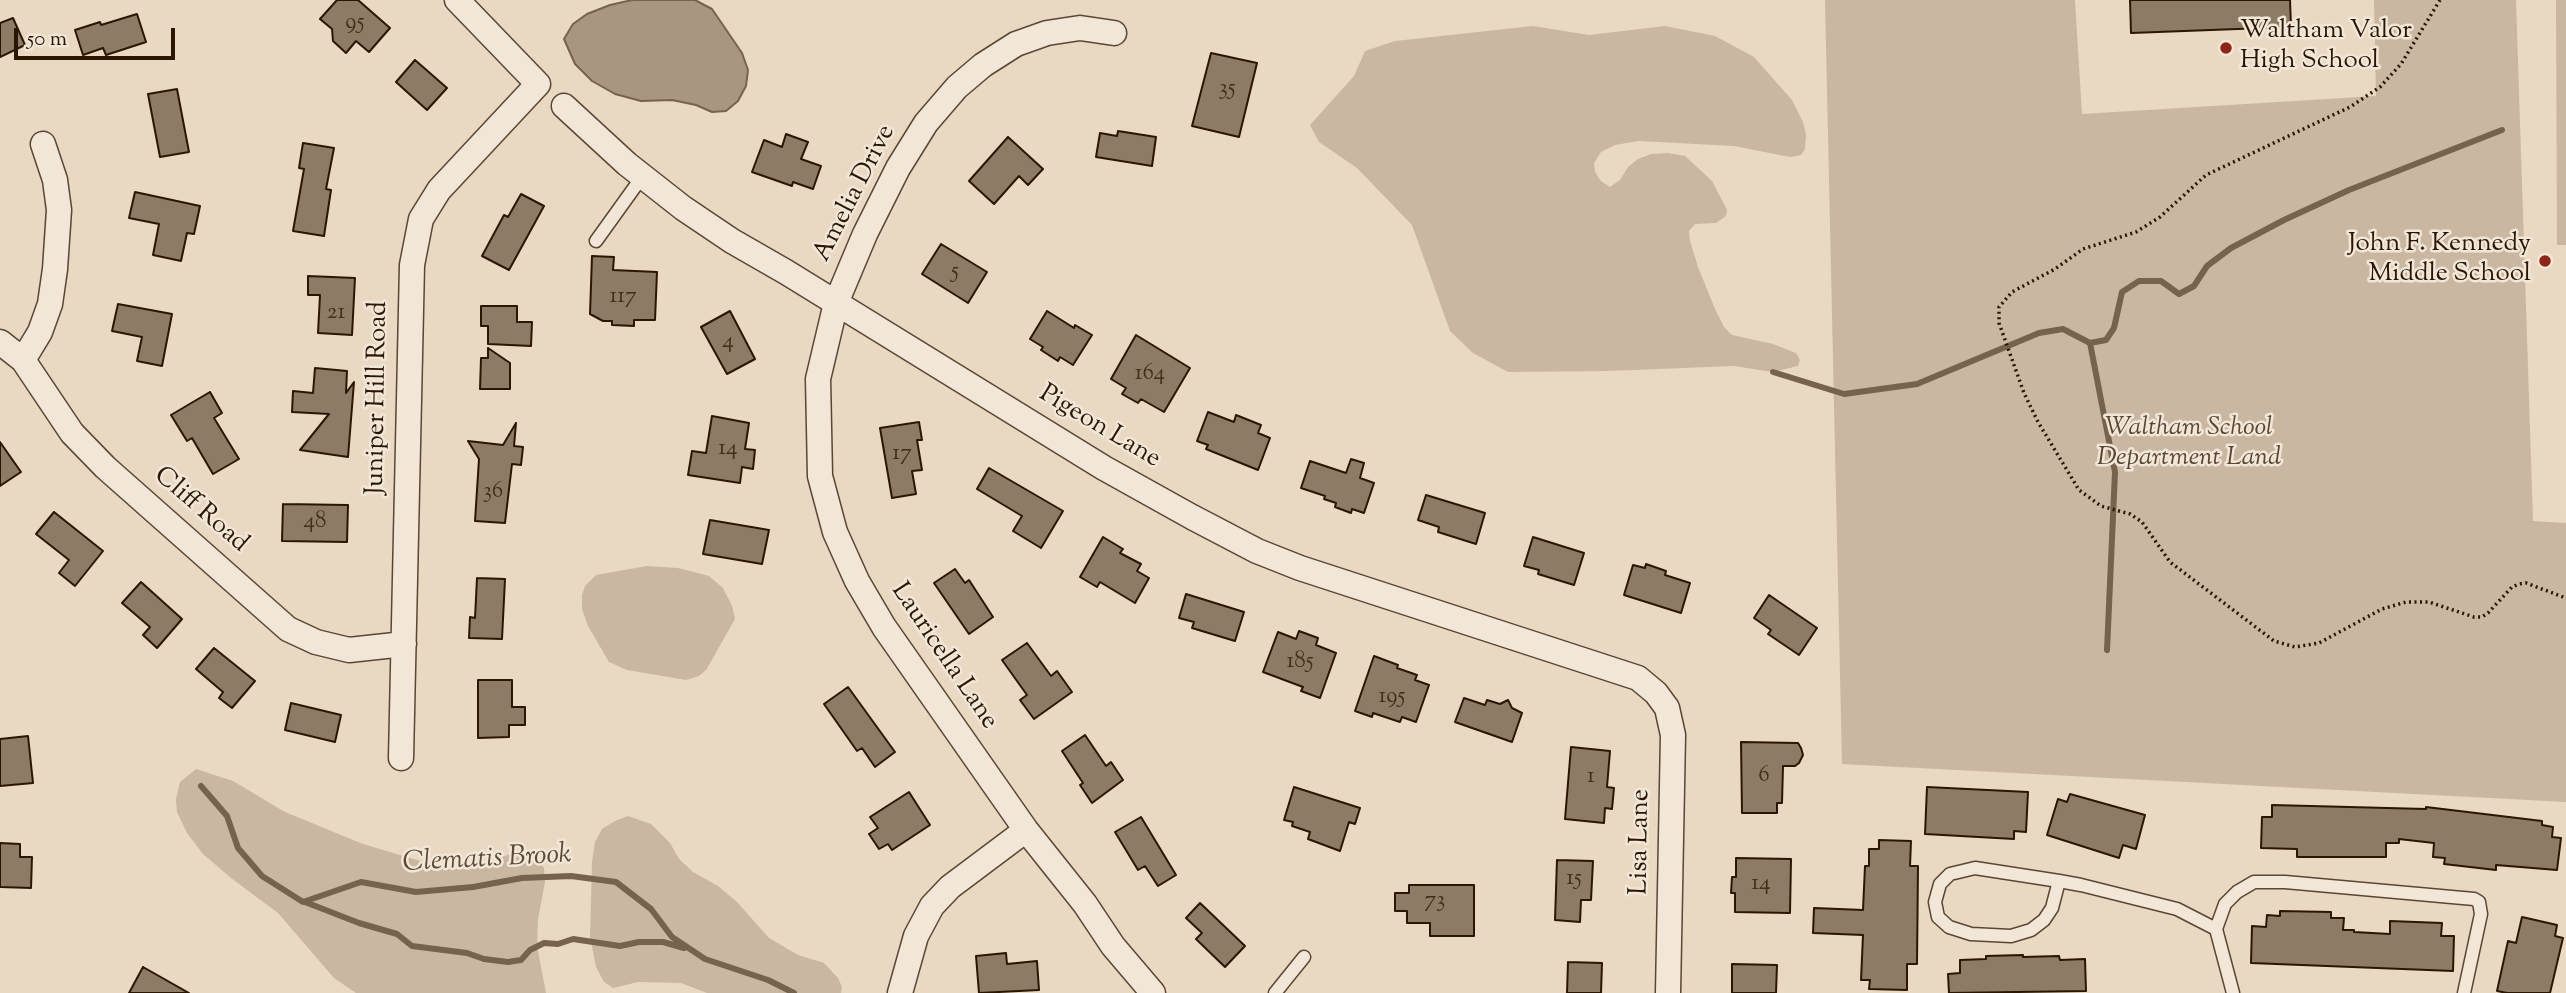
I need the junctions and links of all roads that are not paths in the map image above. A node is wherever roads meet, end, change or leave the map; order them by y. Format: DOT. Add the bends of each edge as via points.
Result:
graph roads {
  1 [pos="457,0"];
  2 [pos="1114,33"];
  3 [pos="564,106"];
  4 [pos="43,144"];
  5 [pos="642,177"];
  6 [pos="597,241"];
  7 [pos="836,303"];
  8 [pos="0,342"];
  9 [pos="23,360"];
  10 [pos="404,644"];
  11 [pos="1658,695"];
  12 [pos="401,758"];
  13 [pos="1026,830"];
  14 [pos="2059,881"];
  15 [pos="2216,929"];
  16 [pos="1304,957"];
  17 [pos="900,993"];
  18 [pos="1153,993"];
  19 [pos="1275,993"];
  20 [pos="1668,993"];
  21 [pos="2233,993"];
  22 [pos="2464,993"];
  1 -- 10 [label="street, Juniper Hill Road" via="538,84 439,190 421,219 412,265"];
  2 -- 7 [label="street, Amelia Drive" via="1080,28 1047,33 1016,44 957,87 926,122 898,168"];
  3 -- 5 [label="street, Pigeon Lane"];
  4 -- 9 [label="street" via="55,180 58,209 55,269 50,304"];
  5 -- 6 [label="lane"];
  5 -- 7 [label="street, Pigeon Lane" via="732,241"];
  7 -- 11 [label="street, Pigeon Lane" via="1104,468 1257,551 1411,606 1639,678"];
  7 -- 13 [label="street, Lauricella Lane" via="818,379 820,476 835,532 884,627"];
  8 -- 9 [label="street, Cliff Road"];
  9 -- 10 [label="street, Cliff Road" via="72,433 105,467 288,629 349,650"];
  10 -- 12 [label="street, Juniper Hill Road"];
  11 -- 20 [label="street, Lisa Lane" via="1667,708 1673,735"];
  13 -- 17 [label="street" via="932,906 916,936"];
  13 -- 18 [label="street, Lauricella Lane"];
  14 -- 14 [label="lane" via="2044,920 2011,936 1971,934 1949,927 1938,917 1935,902 1940,884 1950,874 1975,868"];
  14 -- 15 [label="lane" via="2177,909"];
  15 -- 21 [label="lane"];
  15 -- 22 [label="lane" via="2225,905 2255,882 2473,899 2479,902 2481,914"];
  16 -- 19 [label="lane"];
}
